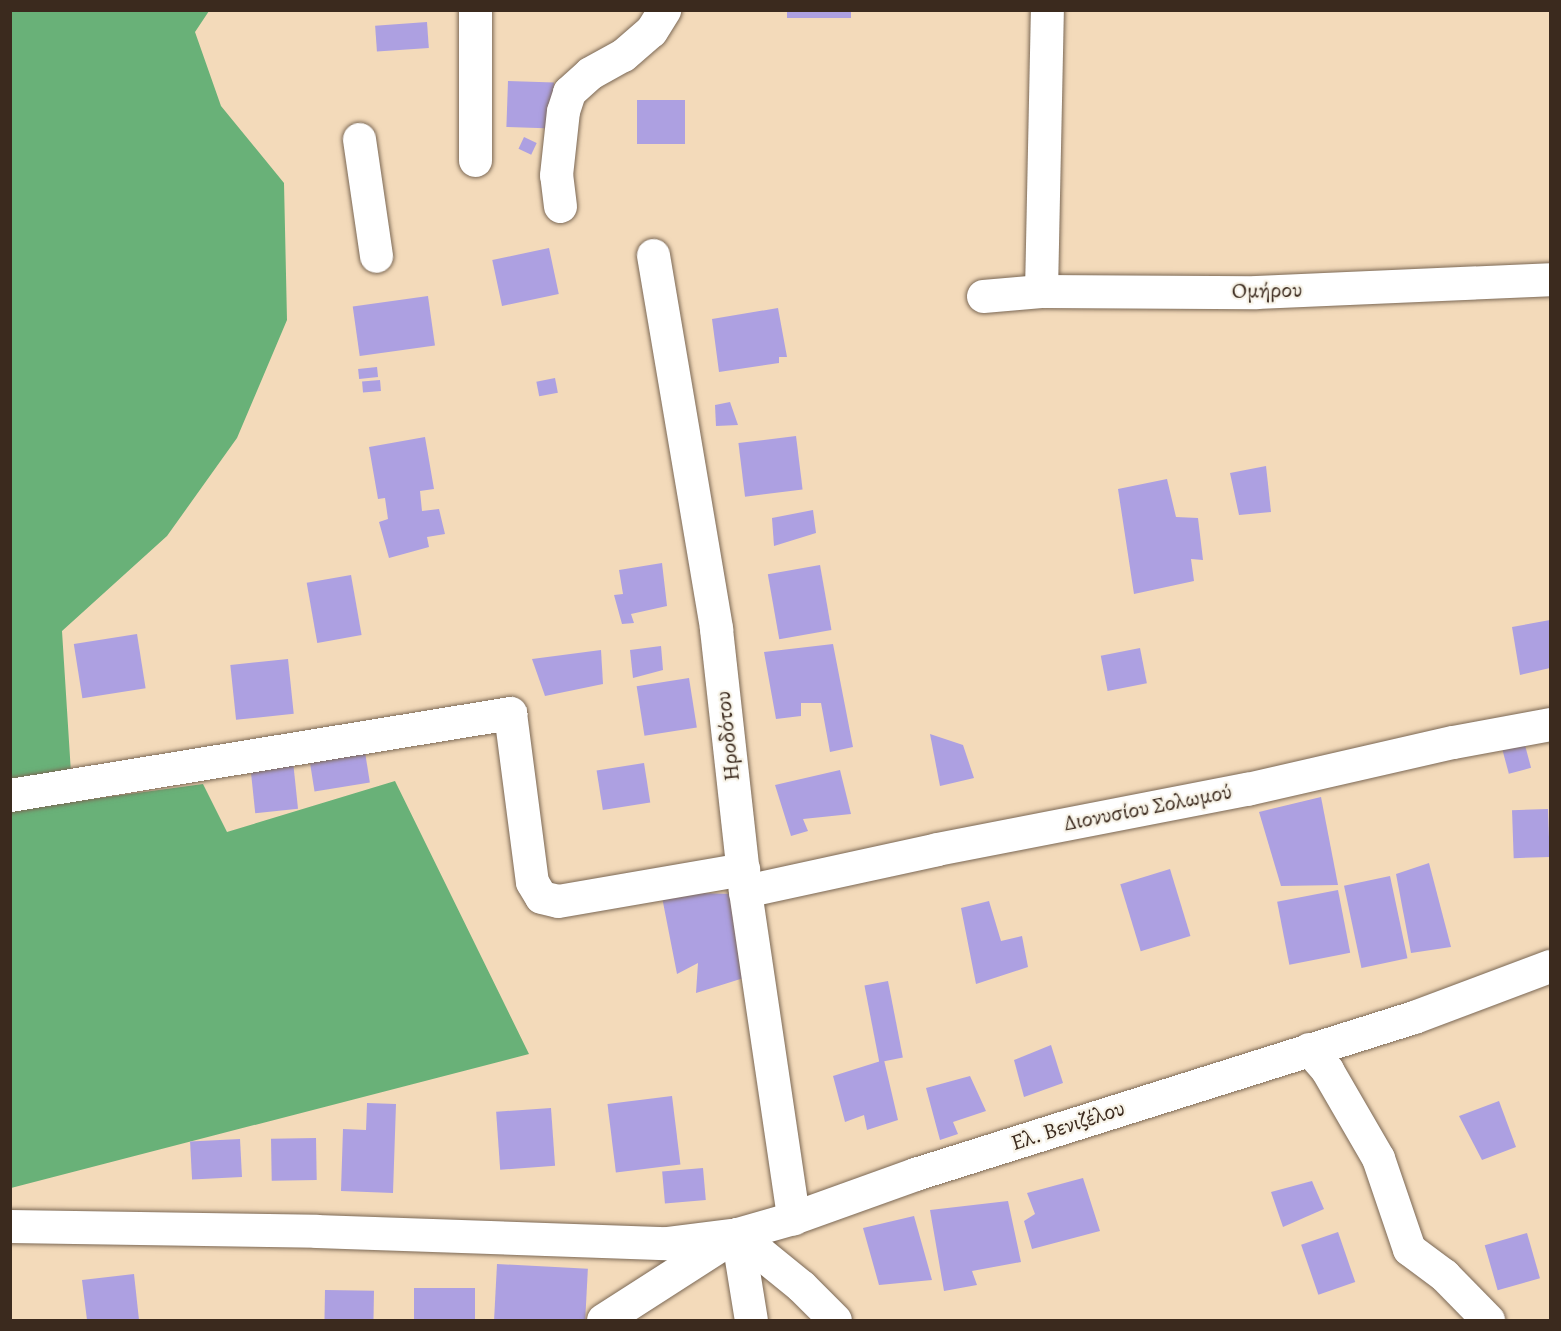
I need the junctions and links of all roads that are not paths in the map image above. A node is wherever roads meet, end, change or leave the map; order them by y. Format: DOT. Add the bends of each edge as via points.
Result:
graph roads {
  1 [pos="475,10"];
  2 [pos="664,10"];
  3 [pos="1047,10"];
  4 [pos="359,139"];
  5 [pos="475,160"];
  6 [pos="560,206"];
  7 [pos="653,255"];
  8 [pos="376,256"];
  9 [pos="1551,279"];
  10 [pos="1041,291"];
  11 [pos="983,296"];
  12 [pos="1551,724"];
  13 [pos="10,795"];
  14 [pos="744,880"];
  15 [pos="1551,966"];
  16 [pos="1309,1049"];
  17 [pos="793,1218"];
  18 [pos="10,1226"];
  19 [pos="737,1234"];
  20 [pos="603,1320"];
  21 [pos="751,1320"];
  22 [pos="835,1320"];
  23 [pos="1488,1320"];
  1 -- 5 [label="street"];
  2 -- 6 [label="street" via="651,31 624,55 590,73 570,92 563,111 556,175"];
  3 -- 10 [label="street"];
  4 -- 8 [label="street"];
  7 -- 14 [label="street, Ηροδότου" via="716,629"];
  9 -- 10 [label="street, Ομήρου" via="1256,292"];
  10 -- 11 [label="street, Ομήρου"];
  12 -- 14 [label="street, Διονυσίου Σολωμού" via="1247,789 937,849"];
  13 -- 14 [label="street, Διονυσίου Σολωμού" via="510,713 532,882 541,897 558,901"];
  14 -- 17 [label="street, Ηροδότου"];
  15 -- 16 [label="street, Ελ. Βενιζέλου" via="1414,1017"];
  16 -- 17 [label="street, Ελ. Βενιζέλου" via="915,1174"];
  16 -- 23 [label="street" via="1327,1070 1378,1158 1409,1250 1444,1275"];
  17 -- 19 [label="street, Ελ. Βενιζέλου"];
  18 -- 19 [label="street" via="666,1243"];
  19 -- 20 [label="street, Ελ. Βενιζέλου"];
  19 -- 21 [label="street"];
  19 -- 22 [label="street" via="801,1286"];
}
